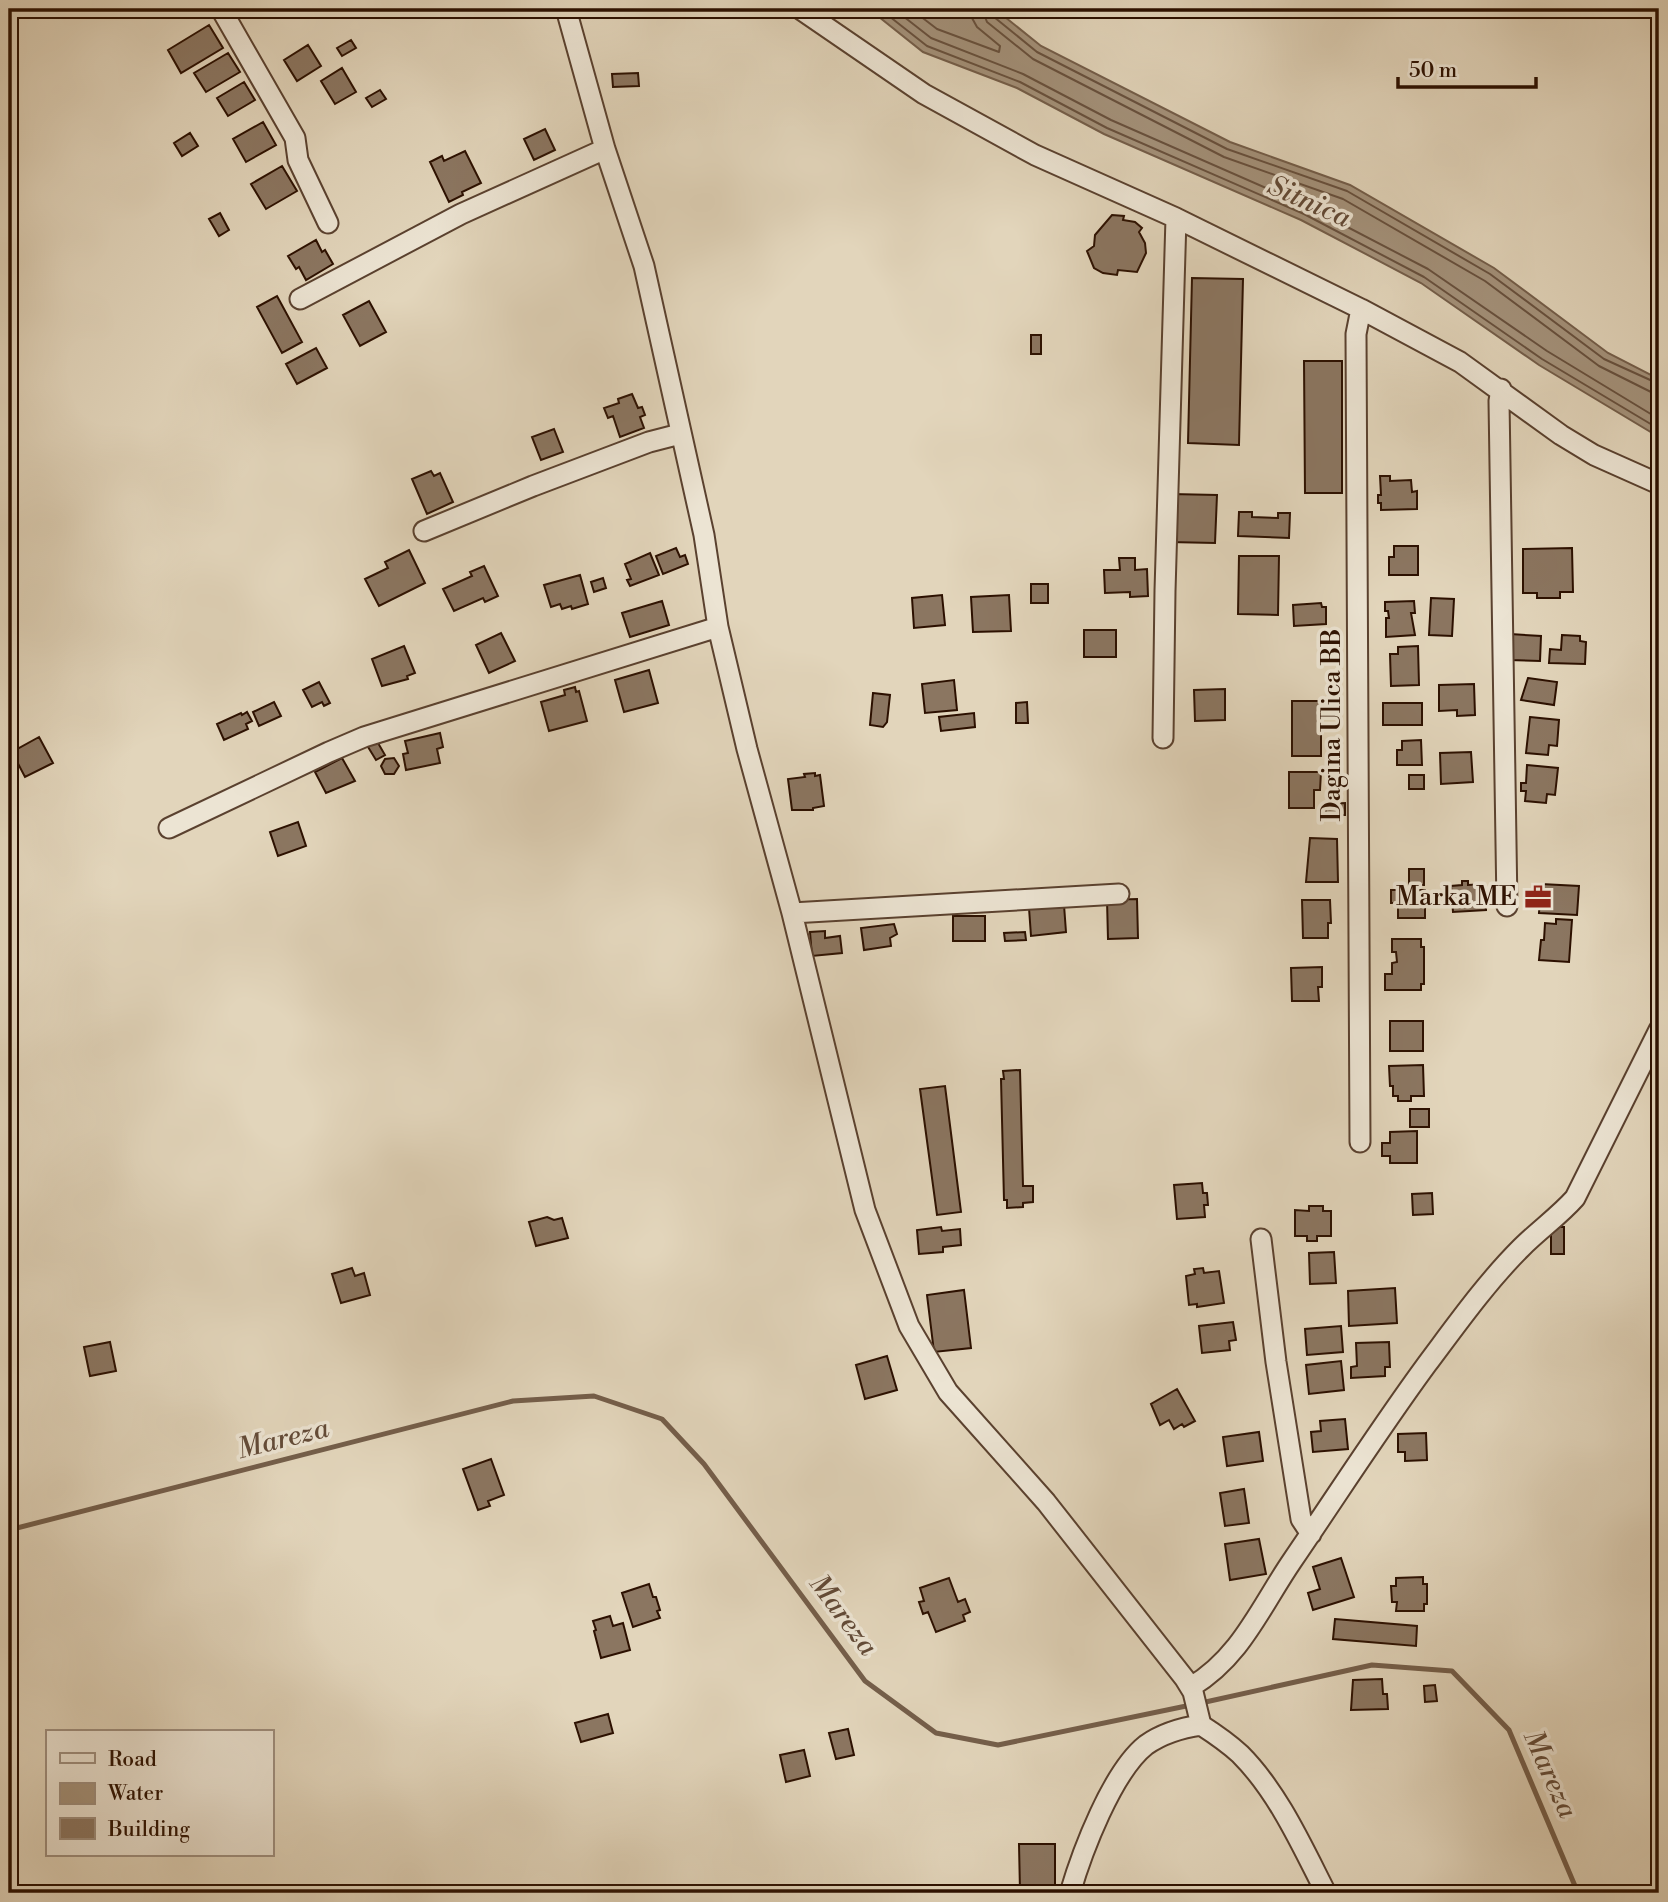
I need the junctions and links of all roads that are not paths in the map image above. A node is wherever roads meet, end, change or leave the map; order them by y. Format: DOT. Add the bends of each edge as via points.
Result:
graph roads {
  1 [pos="221,9"];
  2 [pos="566,9"];
  3 [pos="800,9"];
  4 [pos="606,149"];
  5 [pos="1176,218"];
  6 [pos="328,223"];
  7 [pos="300,299"];
  8 [pos="1361,309"];
  9 [pos="1501,389"];
  10 [pos="680,434"];
  11 [pos="1659,484"];
  12 [pos="424,531"];
  13 [pos="718,627"];
  14 [pos="1163,738"];
  15 [pos="169,828"];
  16 [pos="1119,894"];
  17 [pos="1507,906"];
  18 [pos="792,913"];
  19 [pos="1659,1030"];
  20 [pos="1360,1142"];
  21 [pos="1261,1239"];
  22 [pos="1311,1534"];
  23 [pos="1195,1703"];
  24 [pos="1070,1893"];
  25 [pos="1326,1893"];
  1 -- 6 [label="street" via="295,138 298,160"];
  2 -- 4 [label="street"];
  3 -- 5 [label="street" via="923,94 1035,155"];
  4 -- 7 [label="street" via="461,215"];
  4 -- 10 [label="street" via="644,266"];
  5 -- 8 [label="street"];
  5 -- 14 [label="street"];
  8 -- 9 [label="street"];
  8 -- 20 [label="street, Dagina Ulica BB" via="1356,334"];
  9 -- 11 [label="street" via="1576,445"];
  9 -- 17 [label="street"];
  10 -- 12 [label="street" via="649,442"];
  10 -- 13 [label="street" via="704,536"];
  13 -- 15 [label="street" via="364,737"];
  13 -- 18 [label="street"];
  16 -- 18 [label="street"];
  18 -- 23 [label="street" via="864,1210 909,1326 958,1405 1046,1502"];
  19 -- 22 [label="street" via="1575,1198 1491,1280 1427,1364"];
  21 -- 22 [label="street" via="1301,1519"];
  22 -- 23 [label="street"];
  23 -- 24 [label="street" via="1181,1728 1161,1736 1133,1758 1096,1824"];
  23 -- 25 [label="street" via="1263,1782"];
}
